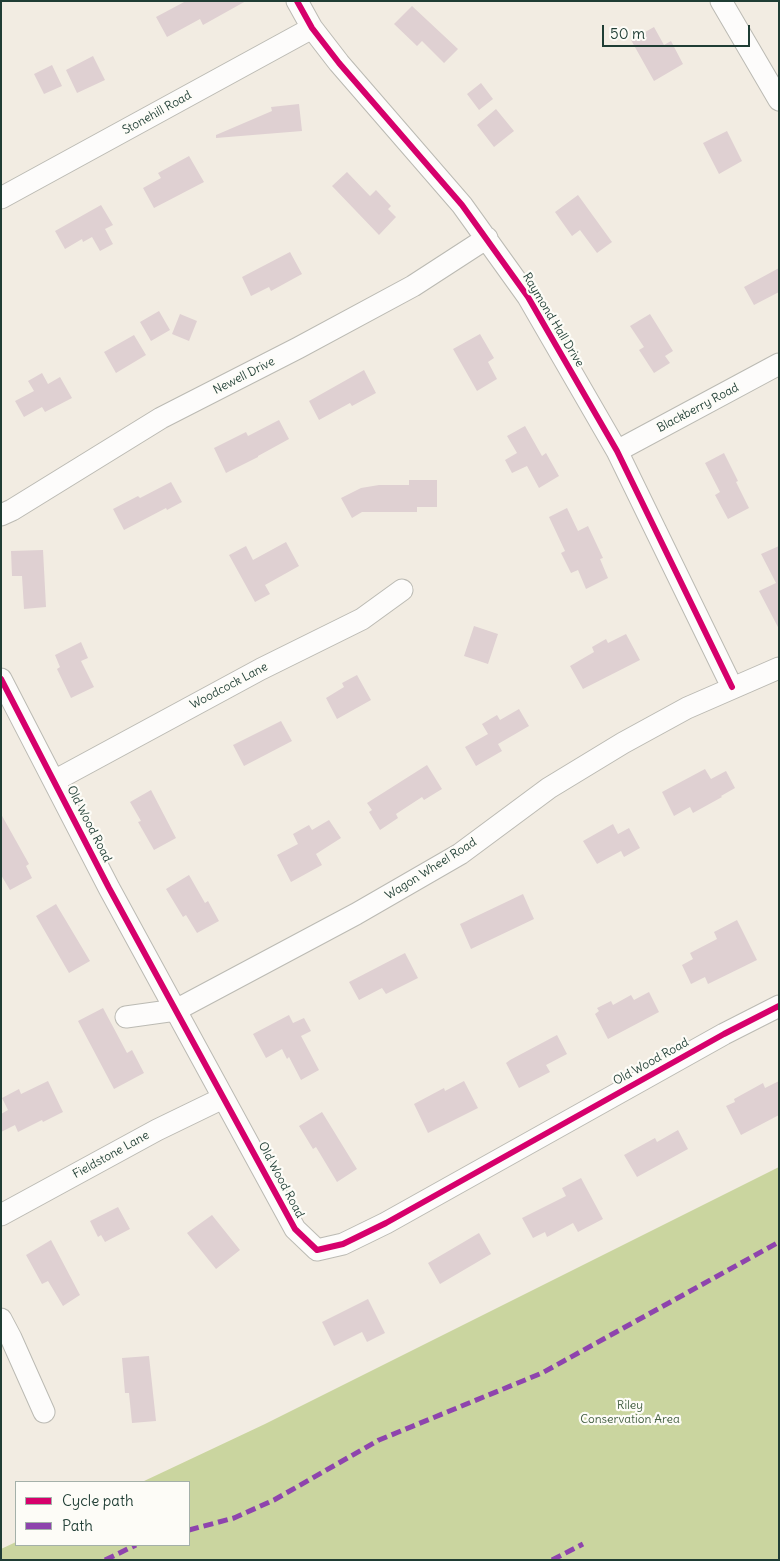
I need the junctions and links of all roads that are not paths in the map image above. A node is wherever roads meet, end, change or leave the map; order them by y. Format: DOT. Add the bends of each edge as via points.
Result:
graph roads {
  1 [pos="297,1"];
  2 [pos="721,1"];
  3 [pos="312,28"];
  4 [pos="779,100"];
  5 [pos="1,198"];
  6 [pos="488,238"];
  7 [pos="779,364"];
  8 [pos="618,451"];
  9 [pos="1,515"];
  10 [pos="402,590"];
  11 [pos="779,668"];
  12 [pos="1,679"];
  13 [pos="732,687"];
  14 [pos="54,781"];
  15 [pos="779,1006"];
  16 [pos="176,1010"];
  17 [pos="126,1018"];
  18 [pos="223,1098"];
  19 [pos="1,1215"];
  20 [pos="1,1319"];
  21 [pos="44,1412"];
  1 -- 3 [label="street, Raymond Hall Drive"];
  2 -- 4 [label="street"];
  3 -- 5 [label="street, Stonehill Road"];
  3 -- 6 [label="street, Raymond Hall Drive"];
  6 -- 8 [label="street, Raymond Hall Drive" via="528,297"];
  6 -- 9 [label="street, Newell Drive" via="413,286 162,418"];
  7 -- 8 [label="street, Blackberry Road"];
  8 -- 13 [label="street, Raymond Hall Drive"];
  10 -- 14 [label="street, Woodcock Lane" via="362,619 261,669"];
  11 -- 13 [label="street, Wagon Wheel Road"];
  12 -- 14 [label="street, Old Wood Road"];
  13 -- 16 [label="street, Wagon Wheel Road" via="623,743 548,788 460,854 356,914"];
  14 -- 16 [label="street, Old Wood Road"];
  15 -- 18 [label="street, Old Wood Road" via="386,1224 343,1244 317,1250 295,1229"];
  16 -- 17 [label="street, Wagon Wheel Road"];
  16 -- 18 [label="street, Old Wood Road"];
  18 -- 19 [label="street, Fieldstone Lane"];
  20 -- 21 [label="street"];
}
